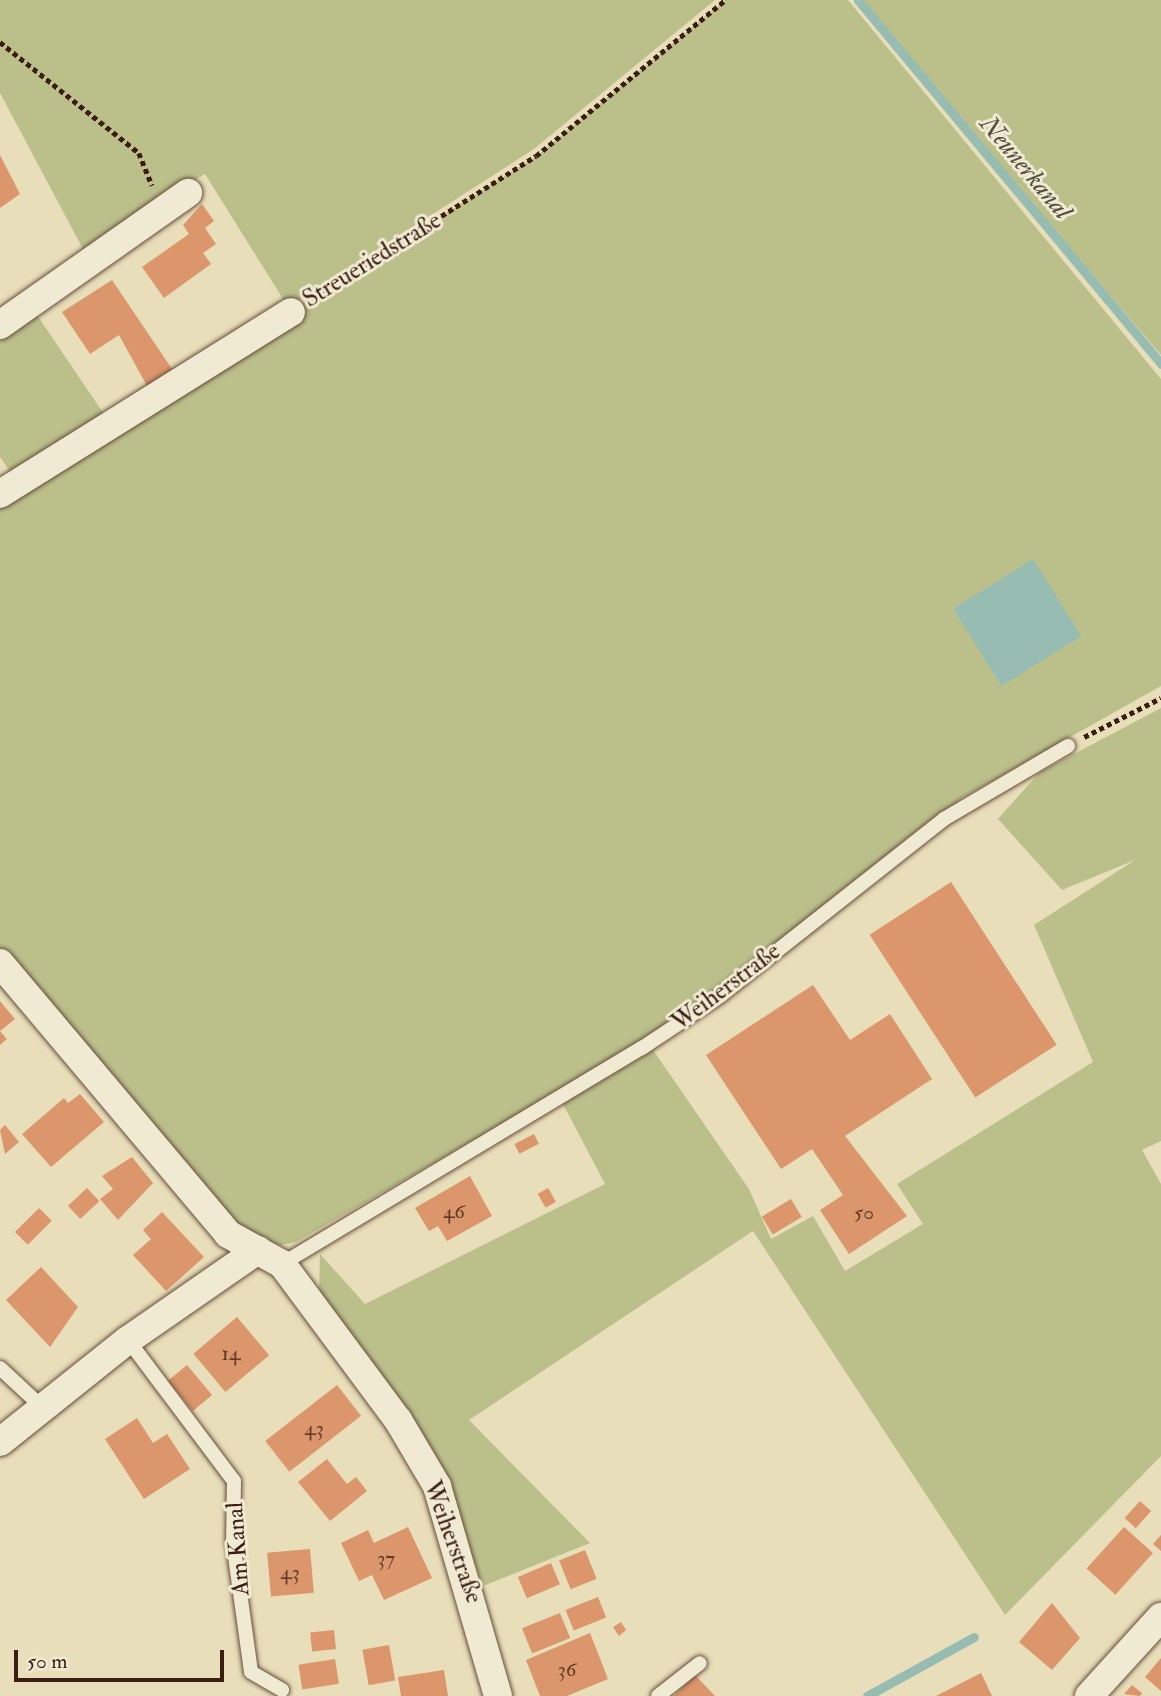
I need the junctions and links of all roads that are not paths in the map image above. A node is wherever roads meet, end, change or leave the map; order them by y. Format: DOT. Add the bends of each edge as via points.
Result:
graph roads {
  1 [pos="188,193"];
  2 [pos="291,312"];
  3 [pos="0,325"];
  4 [pos="0,494"];
  5 [pos="1068,746"];
  6 [pos="0,963"];
  7 [pos="270,1256"];
  8 [pos="128,1340"];
  9 [pos="0,1368"];
  10 [pos="41,1406"];
  11 [pos="0,1442"];
  12 [pos="1161,1617"];
  13 [pos="700,1663"];
  14 [pos="282,1690"];
  15 [pos="498,1696"];
  16 [pos="658,1696"];
  17 [pos="1089,1696"];
  1 -- 3 [label="street"];
  2 -- 4 [label="street, Streueriedstraße"];
  5 -- 7 [label="lane, Weiherstraße" via="944,819 720,996 642,1048"];
  6 -- 7 [label="street" via="228,1234"];
  7 -- 8 [label="street"];
  7 -- 15 [label="street, Weiherstraße" via="398,1420 436,1486"];
  8 -- 10 [label="street"];
  8 -- 14 [label="lane, Am Kanal" via="234,1481 233,1542 251,1672"];
  9 -- 10 [label="lane"];
  10 -- 11 [label="street"];
  12 -- 17 [label="street"];
  13 -- 16 [label="lane"];
}
